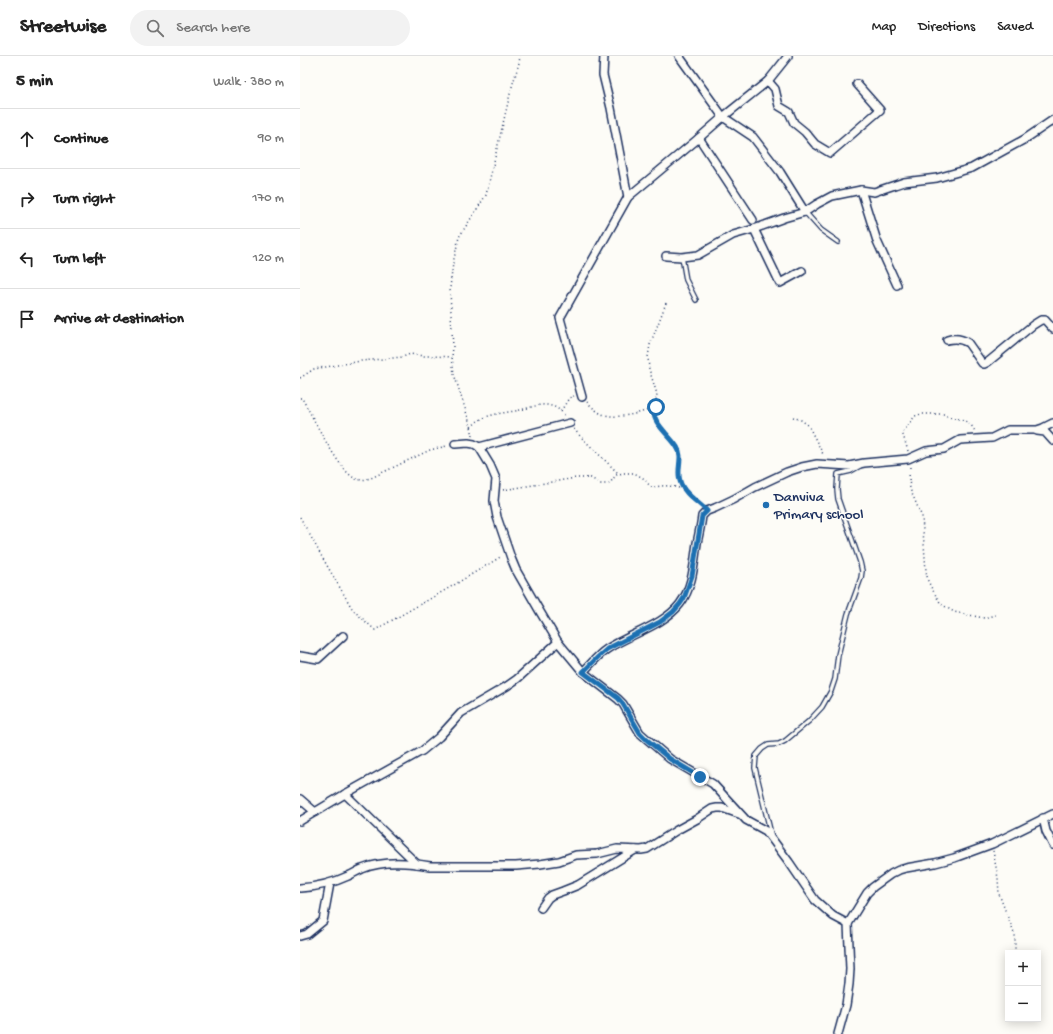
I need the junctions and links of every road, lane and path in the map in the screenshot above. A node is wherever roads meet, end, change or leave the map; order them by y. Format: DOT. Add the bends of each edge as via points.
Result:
graph roads {
  1 [pos="520,56"];
  2 [pos="604,56"];
  3 [pos="679,56"];
  4 [pos="788,56"];
  5 [pos="768,81"];
  6 [pos="857,84"];
  7 [pos="723,117"];
  8 [pos="1053,120"];
  9 [pos="699,138"];
  10 [pos="861,190"];
  11 [pos="628,197"];
  12 [pos="805,212"];
  13 [pos="753,220"];
  14 [pos="754,229"];
  15 [pos="838,242"];
  16 [pos="666,256"];
  17 [pos="682,257"];
  18 [pos="802,271"];
  19 [pos="897,285"];
  20 [pos="696,300"];
  21 [pos="666,303"];
  22 [pos="1053,329"];
  23 [pos="947,340"];
  24 [pos="452,357"];
  25 [pos="300,378"];
  26 [pos="300,395"];
  27 [pos="582,397"];
  28 [pos="301,398"];
  29 [pos="656,407"];
  30 [pos="561,411"];
  31 [pos="793,417"];
  32 [pos="570,423"];
  33 [pos="1053,423"];
  34 [pos="1031,431"];
  35 [pos="981,439"];
  36 [pos="1053,441"];
  37 [pos="455,444"];
  38 [pos="476,445"];
  39 [pos="864,463"];
  40 [pos="909,463"];
  41 [pos="829,465"];
  42 [pos="685,490"];
  43 [pos="495,492"];
  44 [pos="707,511"];
  45 [pos="300,517"];
  46 [pos="508,551"];
  47 [pos="995,615"];
  48 [pos="343,636"];
  49 [pos="558,642"];
  50 [pos="300,656"];
  51 [pos="583,672"];
  52 [pos="345,794"];
  53 [pos="300,800"];
  54 [pos="315,812"];
  55 [pos="739,814"];
  56 [pos="1053,814"];
  57 [pos="1043,818"];
  58 [pos="300,821"];
  59 [pos="771,837"];
  60 [pos="992,844"];
  61 [pos="1053,845"];
  62 [pos="635,850"];
  63 [pos="417,864"];
  64 [pos="330,883"];
  65 [pos="300,888"];
  66 [pos="541,908"];
  67 [pos="848,924"];
  68 [pos="300,936"];
  69 [pos="1015,950"];
  70 [pos="838,1034"];
  1 -- 24 [label="path" via="486,195 457,243 450,288"];
  2 -- 11 [label="street" via="603,75"];
  3 -- 7 [label="street"];
  4 -- 5 [label="street"];
  5 -- 6 [label="street" via="775,89 779,106 789,112 794,122 815,144 830,153 880,110"];
  5 -- 7 [label="street"];
  7 -- 9 [label="street"];
  7 -- 12 [label="street" via="753,137 780,172"];
  8 -- 10 [label="street" via="1025,139 972,168 938,178 904,182 874,192"];
  9 -- 11 [label="street"];
  9 -- 13 [label="street"];
  10 -- 12 [label="street" via="832,196"];
  10 -- 19 [label="street" via="877,241"];
  11 -- 27 [label="street" via="560,318"];
  12 -- 14 [label="street"];
  12 -- 15 [label="lane" via="821,230"];
  14 -- 17 [label="street" via="733,235 698,255"];
  14 -- 18 [label="street" via="780,283"];
  16 -- 17 [label="street"];
  17 -- 20 [label="lane" via="686,280"];
  21 -- 29 [label="path" via="648,357 657,394"];
  22 -- 23 [label="street" via="1045,320 1040,320 984,364 965,341"];
  24 -- 25 [label="path" via="410,354 314,369"];
  24 -- 38 [label="path" via="454,374"];
  26 -- 28 [label="path"];
  27 -- 29 [label="path" via="602,414 612,416 626,416"];
  27 -- 30 [label="path" via="569,398"];
  28 -- 37 [label="path" via="336,458 351,476 357,479 371,478 430,450"];
  29 -- 42 [label="path" via="654,414 681,456 679,480"];
  31 -- 41 [label="path" via="808,425"];
  32 -- 38 [label="street"];
  33 -- 34 [label="street"];
  34 -- 35 [label="street" via="1008,430 992,438"];
  34 -- 36 [label="street" via="1045,432"];
  35 -- 40 [label="street" via="960,440 944,449 926,451"];
  35 -- 40 [label="path" via="964,420 944,414 920,414 915,416 903,432"];
  37 -- 38 [label="street"];
  38 -- 43 [label="street" via="495,475"];
  39 -- 40 [label="street"];
  39 -- 41 [label="street" via="849,466"];
  39 -- 59 [label="lane" via="852,471 838,474 838,499 862,571 848,614 831,691 822,707 800,729 779,744 768,745 756,756 755,768"];
  40 -- 47 [label="path" via="910,489 922,517 926,571 932,589 941,604 954,612 984,618"];
  41 -- 44 [label="street" via="817,464 787,472"];
  42 -- 43 [label="path" via="659,485 653,488 634,473 623,473 616,475 606,484 591,478 576,478"];
  42 -- 44 [label="path"];
  43 -- 46 [label="street" via="497,517"];
  44 -- 51 [label="street" via="702,516 692,576 680,604 660,622 607,649"];
  45 -- 46 [label="path" via="353,610 375,630"];
  46 -- 49 [label="street" via="516,570"];
  48 -- 50 [label="street" via="318,659"];
  49 -- 51 [label="street"];
  49 -- 52 [label="street" via="516,680 460,713 439,737 422,751"];
  51 -- 55 [label="street" via="618,698 640,733 670,759 713,784"];
  52 -- 54 [label="street"];
  52 -- 63 [label="street"];
  53 -- 54 [label="street"];
  54 -- 58 [label="street"];
  55 -- 59 [label="street"];
  55 -- 62 [label="street" via="722,808 712,809 650,848"];
  56 -- 57 [label="street"];
  57 -- 60 [label="street"];
  57 -- 61 [label="street"];
  59 -- 67 [label="street" via="814,900 833,916"];
  60 -- 67 [label="street" via="954,858 906,868 891,874 867,893"];
  60 -- 69 [label="path" via="999,894 1015,936"];
  62 -- 63 [label="street" via="617,849 597,854 576,855 559,861 516,866"];
  62 -- 66 [label="street" via="578,885 552,895"];
  63 -- 64 [label="street" via="379,864 363,868"];
  64 -- 65 [label="street"];
  64 -- 68 [label="street" via="323,921 307,934"];
  67 -- 70 [label="street" via="849,984"];
}
